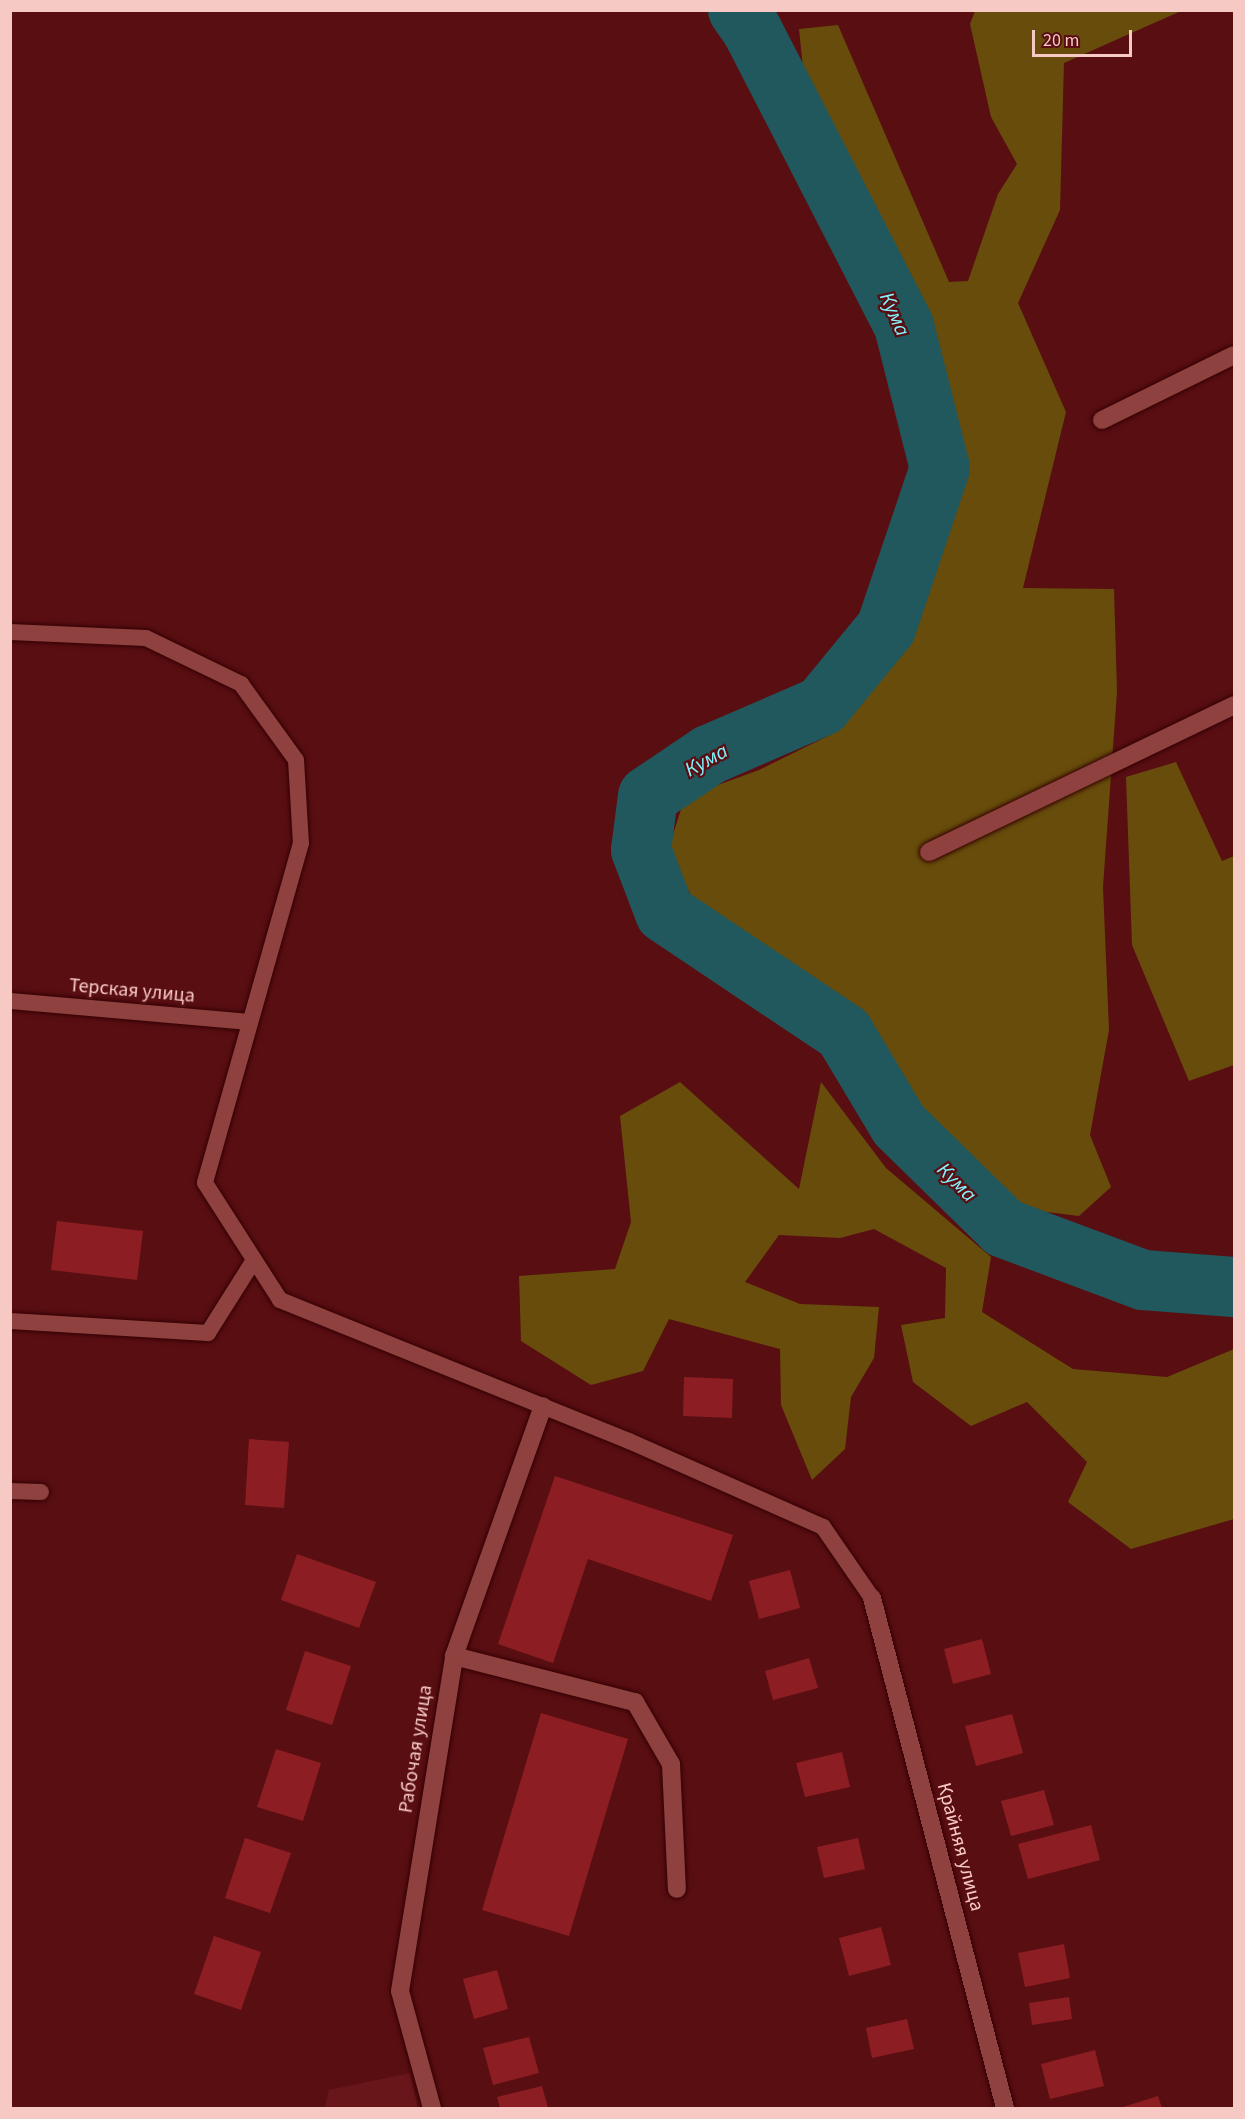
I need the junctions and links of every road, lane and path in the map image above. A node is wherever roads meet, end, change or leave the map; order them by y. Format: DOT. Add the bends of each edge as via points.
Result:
graph roads {
  1 [pos="1234,355"];
  2 [pos="1102,420"];
  3 [pos="10,632"];
  4 [pos="1234,705"];
  5 [pos="929,852"];
  6 [pos="10,1001"];
  7 [pos="250,1022"];
  8 [pos="254,1260"];
  9 [pos="10,1322"];
  10 [pos="543,1406"];
  11 [pos="10,1491"];
  12 [pos="41,1492"];
  13 [pos="872,1598"];
  14 [pos="454,1656"];
  15 [pos="677,1889"];
  16 [pos="432,2109"];
  17 [pos="1005,2109"];
  1 -- 2 [label="street"];
  3 -- 7 [label="lane" via="146,638 241,684 296,760 301,843"];
  4 -- 5 [label="street"];
  6 -- 7 [label="lane, Терская улица"];
  7 -- 8 [label="lane" via="205,1184"];
  8 -- 9 [label="lane" via="208,1334"];
  8 -- 10 [label="lane" via="279,1300"];
  10 -- 13 [label="lane" via="823,1527"];
  10 -- 14 [label="street, Рабочая улица"];
  11 -- 12 [label="lane"];
  13 -- 17 [label="street, Крайняя улица"];
  14 -- 15 [label="street" via="635,1702 671,1764"];
  14 -- 16 [label="street, Рабочая улица" via="400,1990"];
}
